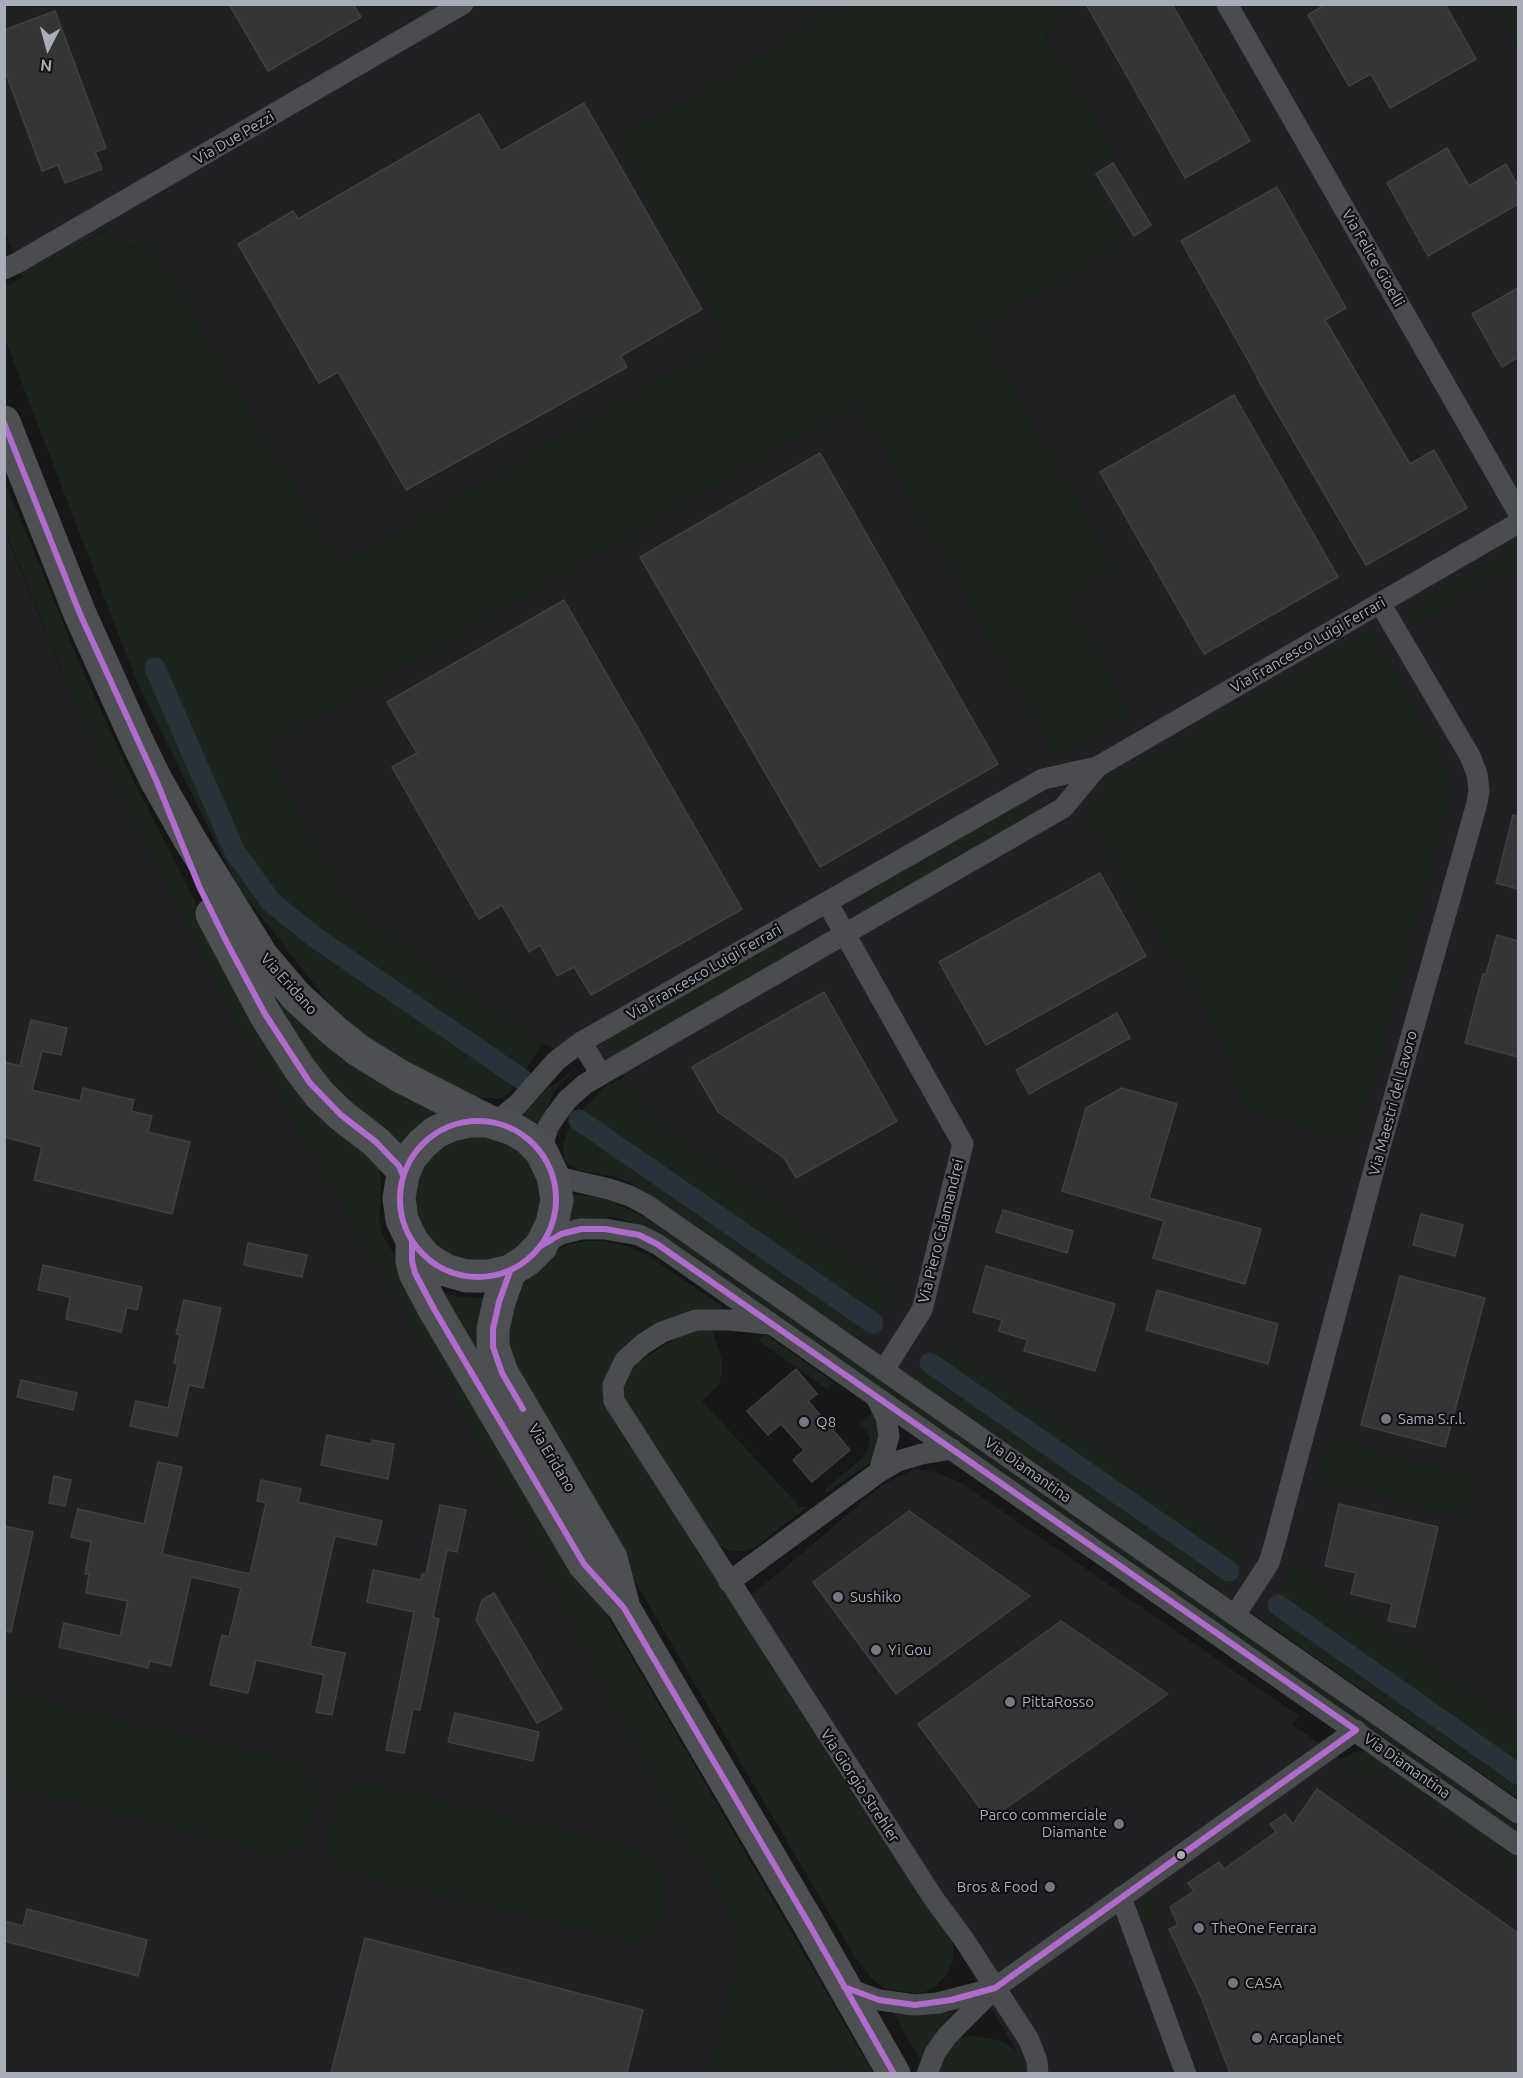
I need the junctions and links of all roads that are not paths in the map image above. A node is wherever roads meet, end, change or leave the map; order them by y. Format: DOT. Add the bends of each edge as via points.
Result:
graph roads {
  1 [pos="463,4"];
  2 [pos="1227,4"];
  3 [pos="11,266"];
  4 [pos="4,422"];
  5 [pos="1518,512"];
  6 [pos="1518,523"];
  7 [pos="1380,603"];
  8 [pos="1097,766"];
  9 [pos="156,780"];
  10 [pos="827,902"];
  11 [pos="845,934"];
  12 [pos="581,1042"];
  13 [pos="601,1074"];
  14 [pos="492,1122"];
  15 [pos="547,1164"];
  16 [pos="403,1175"];
  17 [pos="412,1241"];
  18 [pos="541,1246"];
  19 [pos="510,1271"];
  20 [pos="773,1325"];
  21 [pos="884,1370"];
  22 [pos="876,1397"];
  23 [pos="952,1449"];
  24 [pos="879,1472"];
  25 [pos="729,1582"];
  26 [pos="624,1608"];
  27 [pos="1235,1614"];
  28 [pos="1356,1730"];
  29 [pos="1518,1813"];
  30 [pos="1518,1845"];
  31 [pos="1121,1897"];
  32 [pos="844,1987"];
  33 [pos="995,1988"];
  34 [pos="894,2073"];
  35 [pos="927,2073"];
  36 [pos="1038,2073"];
  37 [pos="1186,2073"];
  1 -- 3 [label="street, Via Due Pezzi"];
  2 -- 5 [label="street, Via Felice Gioelli"];
  4 -- 9 [label="main road, Via Eridano" via="80,614"];
  6 -- 7 [label="street, Via Francesco Luigi Ferrari"];
  7 -- 8 [label="street, Via Francesco Luigi Ferrari"];
  7 -- 27 [label="street, Via Maestri del Lavoro" via="1470,756 1477,774 1477,803 1269,1563"];
  8 -- 10 [label="street, Via Francesco Luigi Ferrari" via="1043,779"];
  8 -- 11 [label="street, Via Francesco Luigi Ferrari" via="1063,808"];
  9 -- 14 [label="main road, Via Eridano" via="238,920 296,996 376,1063"];
  9 -- 16 [label="main road, Via Eridano" via="212,913 287,1050 320,1095 376,1142"];
  10 -- 11 [label="street"];
  10 -- 12 [label="street, Via Francesco Luigi Ferrari"];
  11 -- 13 [label="street, Via Francesco Luigi Ferrari"];
  11 -- 21 [label="street, Via Piero Calamandrei" via="963,1144 922,1310"];
  12 -- 13 [label="street"];
  12 -- 14 [label="street, Via Francesco Luigi Ferrari" via="556,1060 518,1104"];
  13 -- 15 [label="street, Via Francesco Luigi Ferrari" via="562,1106 548,1127"];
  14 -- 15 [label="main road, Via Eridano" via="521,1134"];
  14 -- 16 [label="main road, Via Eridano" via="470,1121 436,1132 410,1158"];
  15 -- 18 [label="main road, Via Eridano" via="557,1200 552,1224"];
  15 -- 21 [label="street, Via Diamantina" via="647,1206"];
  16 -- 17 [label="main road, Via Eridano" via="399,1198 402,1220"];
  17 -- 19 [label="main road, Via Eridano" via="426,1258 445,1270 466,1276"];
  17 -- 26 [label="main road, Via Eridano" via="415,1273 434,1309 584,1564"];
  18 -- 19 [label="main road, Via Eridano"];
  18 -- 20 [label="street, Via Diamantina" via="561,1234 581,1229 613,1229 639,1235"];
  19 -- 26 [label="main road, Via Eridano" via="499,1302 493,1347 502,1373 611,1558"];
  20 -- 22 [label="street, Via Diamantina"];
  20 -- 25 [label="street, Via Giorgio Strehler" via="696,1320 679,1325 643,1344 625,1360 613,1385 614,1401"];
  21 -- 27 [label="street, Via Diamantina"];
  22 -- 23 [label="street, Via Diamantina"];
  22 -- 24 [label="street" via="886,1417 889,1436"];
  23 -- 24 [label="street" via="898,1461"];
  23 -- 28 [label="street, Via Diamantina"];
  24 -- 25 [label="street"];
  25 -- 33 [label="street, Via Giorgio Strehler"];
  26 -- 32 [label="main road, Via Eridano"];
  27 -- 29 [label="street, Via Diamantina"];
  28 -- 30 [label="street, Via Diamantina"];
  28 -- 31 [label="street"];
  31 -- 33 [label="street"];
  31 -- 37 [label="street"];
  32 -- 33 [label="street" via="879,2000 915,2004"];
  32 -- 34 [label="main road, Via Eridano"];
  33 -- 35 [label="street" via="947,2036"];
  33 -- 36 [label="street, Via Giorgio Strehler" via="1029,2040"];
}
